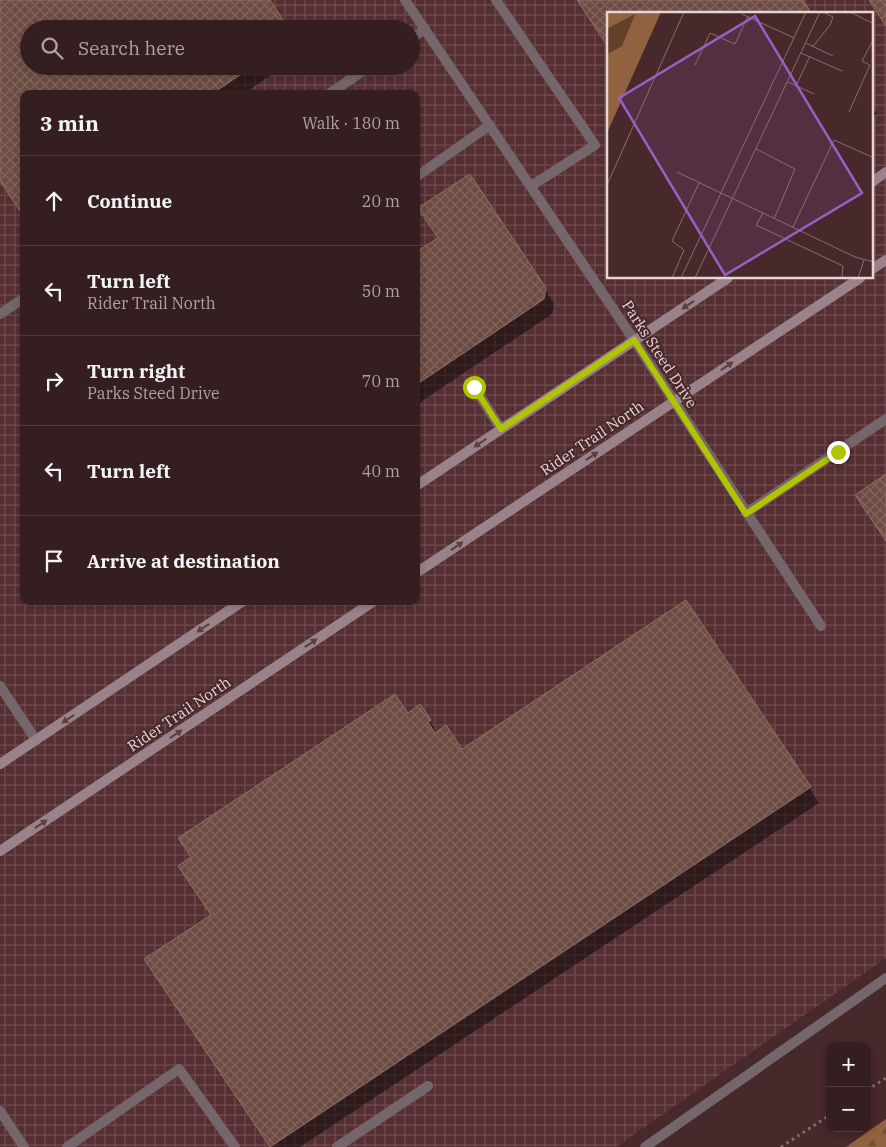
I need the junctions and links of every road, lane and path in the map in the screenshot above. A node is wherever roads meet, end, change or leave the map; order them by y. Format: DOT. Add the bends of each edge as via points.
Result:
graph roads {
  1 [pos="406,0"];
  2 [pos="496,0"];
  3 [pos="419,20"];
  4 [pos="420,21"];
  5 [pos="425,29"];
  6 [pos="420,33"];
  7 [pos="357,75"];
  8 [pos="335,90"];
  9 [pos="490,126"];
  10 [pos="886,172"];
  11 [pos="420,175"];
  12 [pos="874,181"];
  13 [pos="531,186"];
  14 [pos="886,260"];
  15 [pos="874,268"];
  16 [pos="726,279"];
  17 [pos="858,279"];
  18 [pos="20,301"];
  19 [pos="0,314"];
  20 [pos="634,340"];
  21 [pos="474,387"];
  22 [pos="673,402"];
  23 [pos="886,419"];
  24 [pos="501,429"];
  25 [pos="420,483"];
  26 [pos="746,514"];
  27 [pos="420,570"];
  28 [pos="237,605"];
  29 [pos="368,605"];
  30 [pos="821,626"];
  31 [pos="0,686"];
  32 [pos="3,699"];
  33 [pos="36,740"];
  34 [pos="0,764"];
  35 [pos="0,851"];
  36 [pos="886,978"];
  37 [pos="886,1078"];
  38 [pos="428,1086"];
  39 [pos="871,1087"];
  40 [pos="0,1111"];
  41 [pos="826,1118"];
  42 [pos="24,1147"];
  43 [pos="67,1147"];
  44 [pos="235,1147"];
  45 [pos="337,1147"];
  46 [pos="645,1147"];
  47 [pos="781,1147"];
  1 -- 3 [label="street, Parks Steed Drive"];
  2 -- 13 [label="street" via="594,145"];
  4 -- 5 [label="street, Parks Steed Drive"];
  5 -- 6 [label="street"];
  5 -- 9 [label="street, Parks Steed Drive"];
  7 -- 8 [label="street"];
  9 -- 11 [label="street"];
  9 -- 13 [label="street, Parks Steed Drive"];
  10 -- 12 [label="street"];
  13 -- 20 [label="street, Parks Steed Drive"];
  14 -- 15 [label="street"];
  16 -- 20 [label="street, one-way"];
  22 -- 17 [label="street, Rider Trail North, one-way"];
  18 -- 19 [label="street"];
  20 -- 22 [label="street, Parks Steed Drive"];
  20 -- 24 [label="street"];
  21 -- 24 [label="street"];
  22 -- 26 [label="street, Parks Steed Drive"];
  27 -- 22 [label="street, Rider Trail North, one-way"];
  23 -- 26 [label="street"];
  24 -- 25 [label="street, one-way"];
  26 -- 30 [label="street, Parks Steed Drive"];
  28 -- 33 [label="street, one-way"];
  35 -- 29 [label="street, Rider Trail North, one-way"];
  31 -- 32 [label="street"];
  32 -- 33 [label="street"];
  33 -- 34 [label="street"];
  36 -- 46 [label="street"];
  37 -- 39 [label="path"];
  38 -- 45 [label="street"];
  40 -- 42 [label="street"];
  41 -- 47 [label="path"];
  43 -- 44 [label="street" via="179,1068"];
}
